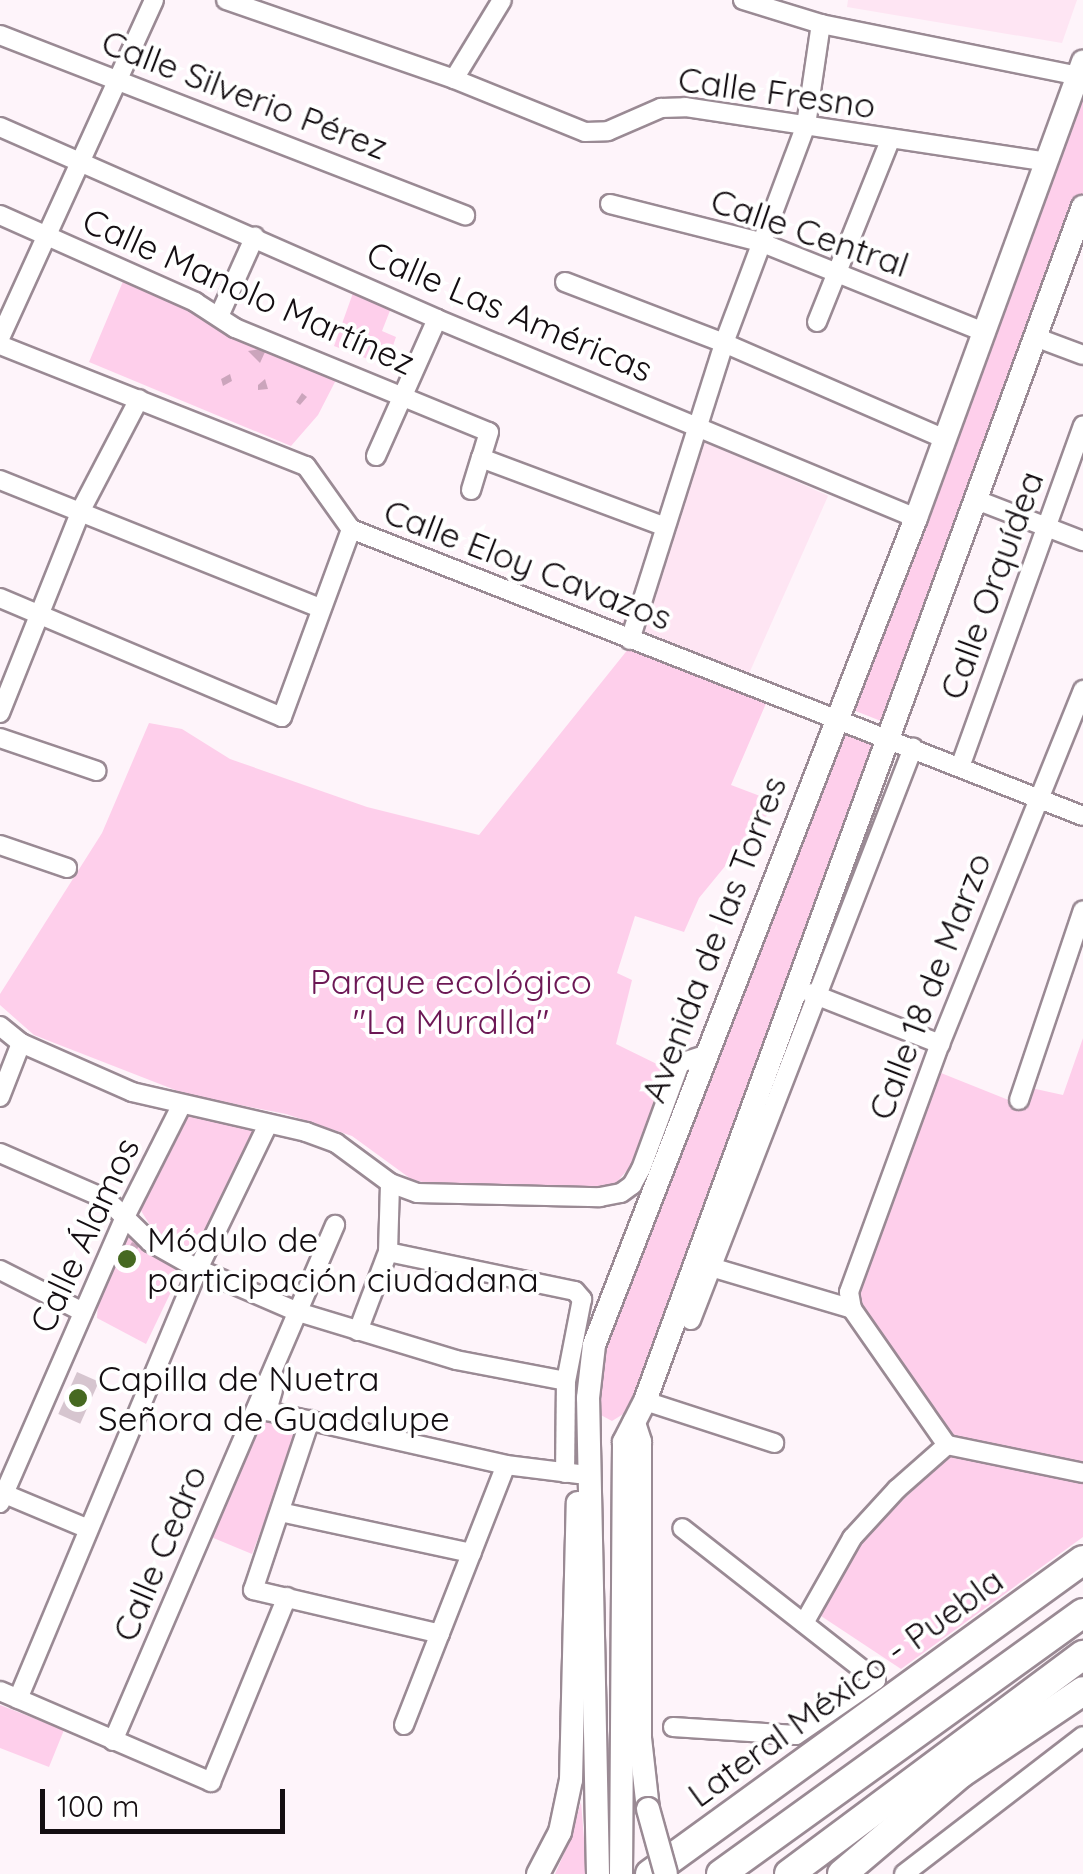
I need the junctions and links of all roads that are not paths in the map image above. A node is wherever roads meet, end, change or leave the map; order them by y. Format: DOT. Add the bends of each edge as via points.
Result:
graph roads {
  1 [pos="154,0"];
  2 [pos="226,0"];
  3 [pos="502,0"];
  4 [pos="743,0"];
  5 [pos="821,24"];
  6 [pos="0,34"];
  7 [pos="1081,69"];
  8 [pos="118,79"];
  9 [pos="454,79"];
  10 [pos="806,126"];
  11 [pos="0,127"];
  12 [pos="890,140"];
  13 [pos="78,162"];
  14 [pos="1047,162"];
  15 [pos="610,204"];
  16 [pos="1083,207"];
  17 [pos="0,215"];
  18 [pos="465,215"];
  19 [pos="44,234"];
  20 [pos="255,236"];
  21 [pos="760,242"];
  22 [pos="838,271"];
  23 [pos="565,282"];
  24 [pos="220,314"];
  25 [pos="437,319"];
  26 [pos="817,322"];
  27 [pos="984,332"];
  28 [pos="1034,337"];
  29 [pos="0,342"];
  30 [pos="724,343"];
  31 [pos="1083,355"];
  32 [pos="400,396"];
  33 [pos="139,399"];
  34 [pos="1083,425"];
  35 [pos="697,426"];
  36 [pos="945,439"];
  37 [pos="376,456"];
  38 [pos="481,458"];
  39 [pos="0,480"];
  40 [pos="471,490"];
  41 [pos="974,499"];
  42 [pos="81,510"];
  43 [pos="916,518"];
  44 [pos="663,526"];
  45 [pos="1047,527"];
  46 [pos="351,529"];
  47 [pos="1083,541"];
  48 [pos="0,598"];
  49 [pos="320,608"];
  50 [pos="41,615"];
  51 [pos="630,640"];
  52 [pos="1083,690"];
  53 [pos="0,712"];
  54 [pos="838,717"];
  55 [pos="0,738"];
  56 [pos="890,738"];
  57 [pos="913,748"];
  58 [pos="960,768"];
  59 [pos="97,771"];
  60 [pos="1036,797"];
  61 [pos="1083,816"];
  62 [pos="0,846"];
  63 [pos="66,868"];
  64 [pos="1083,910"];
  65 [pos="809,993"];
  66 [pos="0,1026"];
  67 [pos="21,1043"];
  68 [pos="940,1044"];
  69 [pos="704,1054"];
  70 [pos="0,1097"];
  71 [pos="1019,1100"];
  72 [pos="181,1106"];
  73 [pos="268,1124"];
  74 [pos="0,1153"];
  75 [pos="390,1183"];
  76 [pos="126,1215"];
  77 [pos="336,1225"];
  78 [pos="388,1252"];
  79 [pos="714,1268"];
  80 [pos="198,1269"];
  81 [pos="0,1270"];
  82 [pos="852,1309"];
  83 [pos="83,1312"];
  84 [pos="298,1312"];
  85 [pos="691,1320"];
  86 [pos="358,1331"];
  87 [pos="279,1356"];
  88 [pos="566,1381"];
  89 [pos="640,1412"];
  90 [pos="310,1420"];
  91 [pos="591,1431"];
  92 [pos="774,1443"];
  93 [pos="946,1446"];
  94 [pos="506,1465"];
  95 [pos="572,1473"];
  96 [pos="1083,1473"];
  97 [pos="2,1496"];
  98 [pos="280,1512"];
  99 [pos="86,1528"];
  100 [pos="682,1528"];
  101 [pos="472,1553"];
  102 [pos="1083,1560"];
  103 [pos="288,1598"];
  104 [pos="1083,1613"];
  105 [pos="804,1623"];
  106 [pos="440,1634"];
  107 [pos="1083,1655"];
  108 [pos="1083,1691"];
  109 [pos="9,1695"];
  110 [pos="1055,1711"];
  111 [pos="404,1725"];
  112 [pos="673,1727"];
  113 [pos="1083,1736"];
  114 [pos="113,1741"];
  115 [pos="598,1864"];
  116 [pos="538,1874"];
  117 [pos="622,1874"];
  118 [pos="650,1874"];
  119 [pos="666,1874"];
  120 [pos="720,1874"];
  121 [pos="789,1874"];
  122 [pos="842,1874"];
  123 [pos="864,1874"];
  124 [pos="904,1874"];
  1 -- 8 [label="street"];
  2 -- 9 [label="street, Calle Fresno"];
  3 -- 9 [label="street"];
  4 -- 5 [label="street"];
  5 -- 7 [label="street"];
  5 -- 10 [label="street"];
  6 -- 8 [label="street, Calle Silverio Pérez"];
  7 -- 14 [label="main road, Avenida de las Torres"];
  8 -- 13 [label="street"];
  8 -- 18 [label="street, Calle Silverio Pérez"];
  9 -- 10 [label="street, Calle Fresno" via="585,132 608,131 660,108"];
  10 -- 12 [label="street, Calle Fresno"];
  10 -- 21 [label="street"];
  11 -- 13 [label="street, Calle Las Américas"];
  12 -- 14 [label="street, Calle Fresno"];
  12 -- 22 [label="street"];
  13 -- 19 [label="street"];
  13 -- 20 [label="street, Calle Las Américas"];
  14 -- 27 [label="main road, Avenida de las Torres"];
  15 -- 21 [label="street, Calle Central"];
  16 -- 28 [label="main road"];
  17 -- 19 [label="street, Calle Manolo Martínez"];
  19 -- 24 [label="street, Calle Manolo Martínez"];
  19 -- 29 [label="street"];
  20 -- 24 [label="street"];
  20 -- 25 [label="street, Calle Las Américas"];
  21 -- 22 [label="street, Calle Central"];
  21 -- 30 [label="street"];
  22 -- 26 [label="street"];
  22 -- 27 [label="street, Calle Central"];
  23 -- 30 [label="street"];
  24 -- 32 [label="street, Calle Manolo Martínez" via="235,328"];
  25 -- 32 [label="street"];
  25 -- 35 [label="street, Calle Las Américas"];
  27 -- 36 [label="main road, Avenida de las Torres"];
  28 -- 31 [label="street"];
  28 -- 41 [label="main road"];
  29 -- 33 [label="street, Calle Eloy Cavazos"];
  30 -- 35 [label="street"];
  30 -- 36 [label="street"];
  32 -- 37 [label="street"];
  32 -- 38 [label="street, Calle Manolo Martínez" via="488,432"];
  33 -- 42 [label="street"];
  33 -- 46 [label="street, Calle Eloy Cavazos" via="306,466"];
  34 -- 45 [label="street, Calle Orquídea"];
  35 -- 43 [label="street, Calle Las Américas"];
  35 -- 44 [label="street"];
  36 -- 43 [label="main road, Avenida de las Torres"];
  38 -- 40 [label="street"];
  38 -- 44 [label="street"];
  39 -- 42 [label="street"];
  41 -- 45 [label="street"];
  41 -- 56 [label="main road"];
  42 -- 49 [label="street"];
  42 -- 50 [label="street"];
  43 -- 54 [label="main road, Avenida de las Torres"];
  44 -- 51 [label="street"];
  45 -- 47 [label="street"];
  45 -- 58 [label="street, Calle Orquídea"];
  46 -- 49 [label="street"];
  46 -- 51 [label="street, Calle Eloy Cavazos"];
  48 -- 50 [label="street"];
  49 -- 50 [label="street" via="282,717"];
  50 -- 53 [label="street"];
  51 -- 54 [label="street, Calle Eloy Cavazos"];
  52 -- 60 [label="street, Calle 18 de Marzo"];
  54 -- 56 [label="street, Calle Eloy Cavazos"];
  54 -- 69 [label="main road, Avenida de las Torres"];
  55 -- 59 [label="street"];
  56 -- 57 [label="street, Calle Eloy Cavazos"];
  56 -- 65 [label="main road"];
  57 -- 58 [label="street, Calle Eloy Cavazos"];
  57 -- 65 [label="street"];
  58 -- 60 [label="street, Calle Eloy Cavazos"];
  60 -- 61 [label="street, Calle Eloy Cavazos"];
  60 -- 68 [label="street, Calle 18 de Marzo"];
  62 -- 63 [label="street"];
  64 -- 71 [label="street"];
  65 -- 68 [label="street"];
  65 -- 79 [label="street"];
  65 -- 89 [label="main road"];
  66 -- 67 [label="street"];
  67 -- 70 [label="street"];
  67 -- 72 [label="street"];
  68 -- 82 [label="street, Calle 18 de Marzo" via="849,1292"];
  69 -- 75 [label="street" via="680,1063 641,1170 621,1193 416,1193"];
  69 -- 91 [label="main road, Avenida de las Torres" via="594,1345"];
  72 -- 73 [label="street"];
  72 -- 76 [label="street, Calle Álamos"];
  73 -- 75 [label="street" via="336,1143"];
  73 -- 80 [label="street"];
  74 -- 76 [label="street" via="106,1199"];
  75 -- 78 [label="street"];
  76 -- 80 [label="street" via="150,1242"];
  76 -- 83 [label="street, Calle Álamos"];
  77 -- 84 [label="street, Calle Cedro"];
  78 -- 86 [label="street"];
  78 -- 88 [label="street" via="575,1291 582,1309"];
  79 -- 82 [label="street"];
  79 -- 85 [label="street"];
  80 -- 84 [label="street"];
  80 -- 99 [label="street"];
  81 -- 83 [label="street"];
  82 -- 93 [label="street"];
  83 -- 97 [label="street, Calle Álamos"];
  84 -- 86 [label="street"];
  84 -- 87 [label="street, Calle Cedro"];
  86 -- 88 [label="street" via="456,1360"];
  87 -- 90 [label="street" via="267,1410"];
  87 -- 114 [label="street, Calle Cedro"];
  88 -- 95 [label="street"];
  89 -- 91 [label="main road"];
  89 -- 92 [label="street"];
  89 -- 117 [label="main road" via="621,1456"];
  89 -- 119 [label="main road, bridge" via="640,1738 648,1809"];
  90 -- 94 [label="street"];
  90 -- 98 [label="street"];
  91 -- 95 [label="main road"];
  91 -- 115 [label="main road, Avenida de las Torres"];
  93 -- 96 [label="street"];
  93 -- 105 [label="street" via="852,1538"];
  94 -- 95 [label="street"];
  94 -- 101 [label="street"];
  95 -- 116 [label="main road" via="570,1780 560,1832"];
  97 -- 99 [label="street"];
  98 -- 101 [label="street"];
  98 -- 103 [label="street" via="253,1590"];
  99 -- 109 [label="street"];
  100 -- 105 [label="street"];
  101 -- 106 [label="street"];
  102 -- 118 [label="highway, Lateral México - Puebla"];
  103 -- 106 [label="street"];
  103 -- 114 [label="street" via="211,1782"];
  104 -- 120 [label="highway"];
  105 -- 112 [label="street" via="876,1680 796,1735"];
  106 -- 111 [label="street"];
  107 -- 121 [label="highway"];
  108 -- 110 [label="highway"];
  109 -- 114 [label="street"];
  110 -- 122 [label="highway" via="960,1774"];
  110 -- 123 [label="highway" via="1026,1743"];
  113 -- 124 [label="street"];
}
